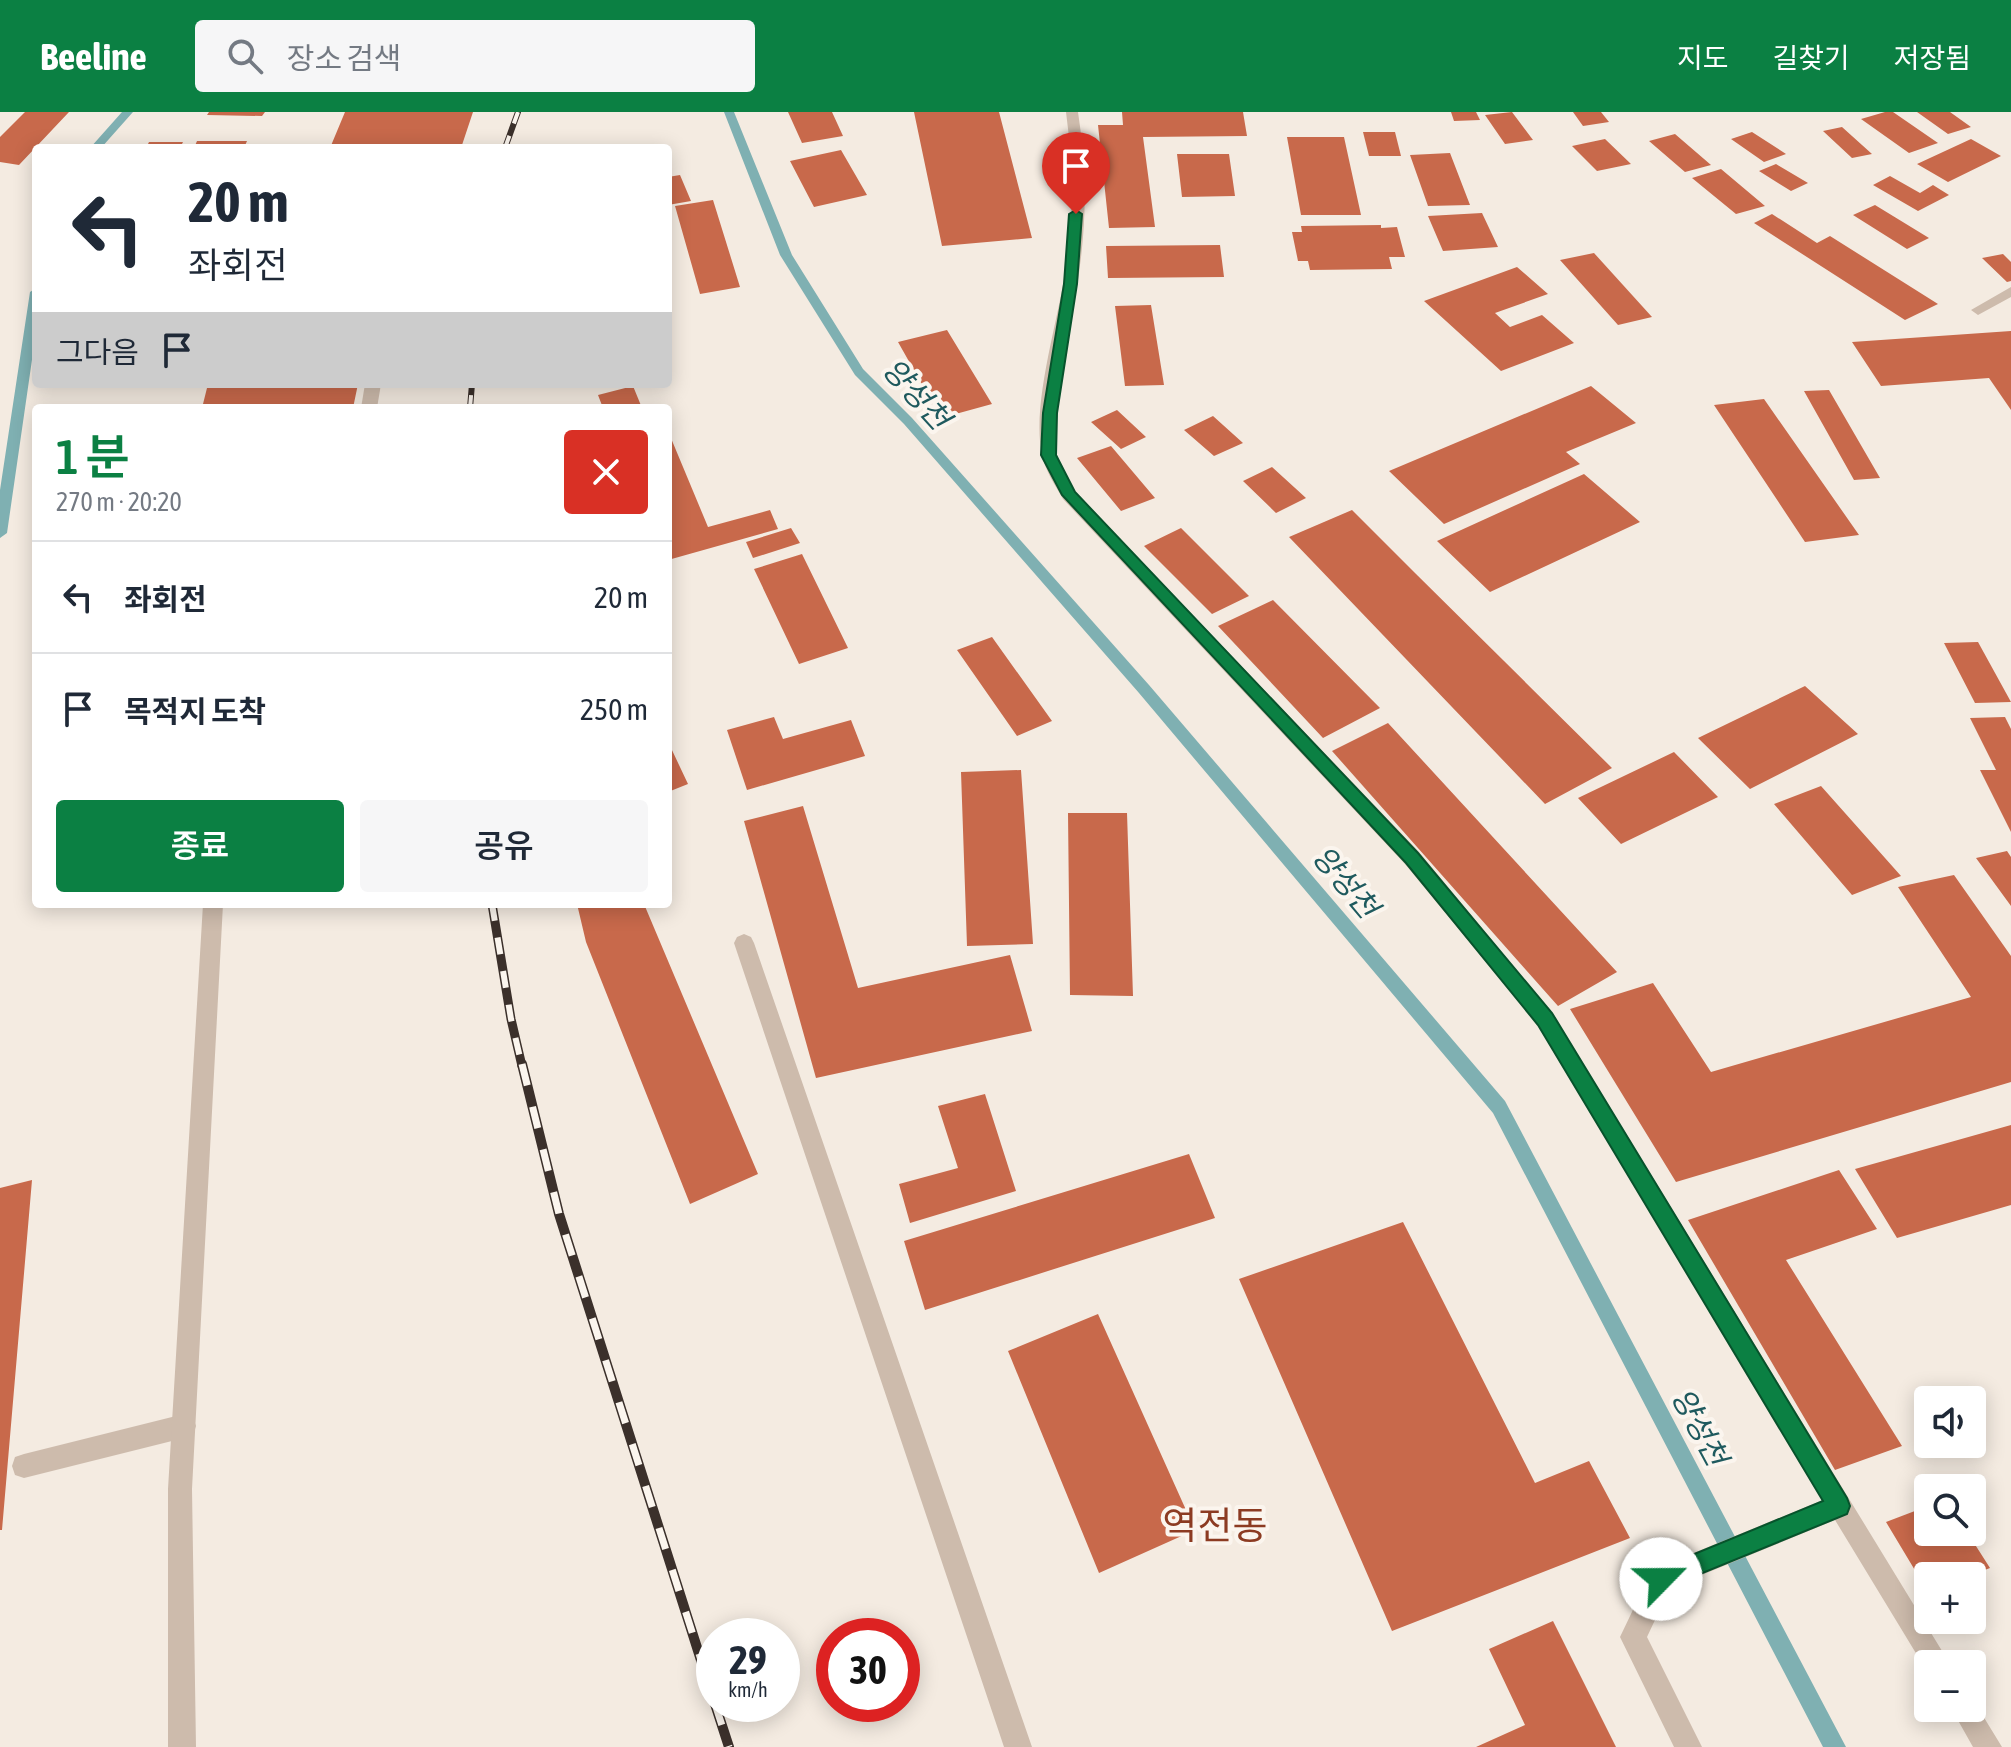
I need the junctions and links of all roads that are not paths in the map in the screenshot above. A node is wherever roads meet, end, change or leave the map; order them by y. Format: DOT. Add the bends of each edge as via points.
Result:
graph roads {
  1 [pos="1072,112"];
  2 [pos="2011,291"];
  3 [pos="1978,310"];
  4 [pos="213,908"];
  5 [pos="744,943"];
  6 [pos="184,1426"];
  7 [pos="24,1466"];
  8 [pos="1839,1506"];
  9 [pos="1928,1650"];
  10 [pos="1973,1722"];
  11 [pos="182,1747"];
  12 [pos="1018,1747"];
  13 [pos="1688,1747"];
  14 [pos="1988,1747"];
  1 -- 8 [label="street" via="1076,214 1049,455 1069,495 1412,858 1545,1019"];
  2 -- 3 [label="street"];
  4 -- 6 [label="street"];
  5 -- 12 [label="street"];
  6 -- 7 [label="street"];
  6 -- 11 [label="street"];
  8 -- 9 [label="street"];
  8 -- 13 [label="street" via="1661,1579 1633,1637"];
  10 -- 14 [label="street"];
}
